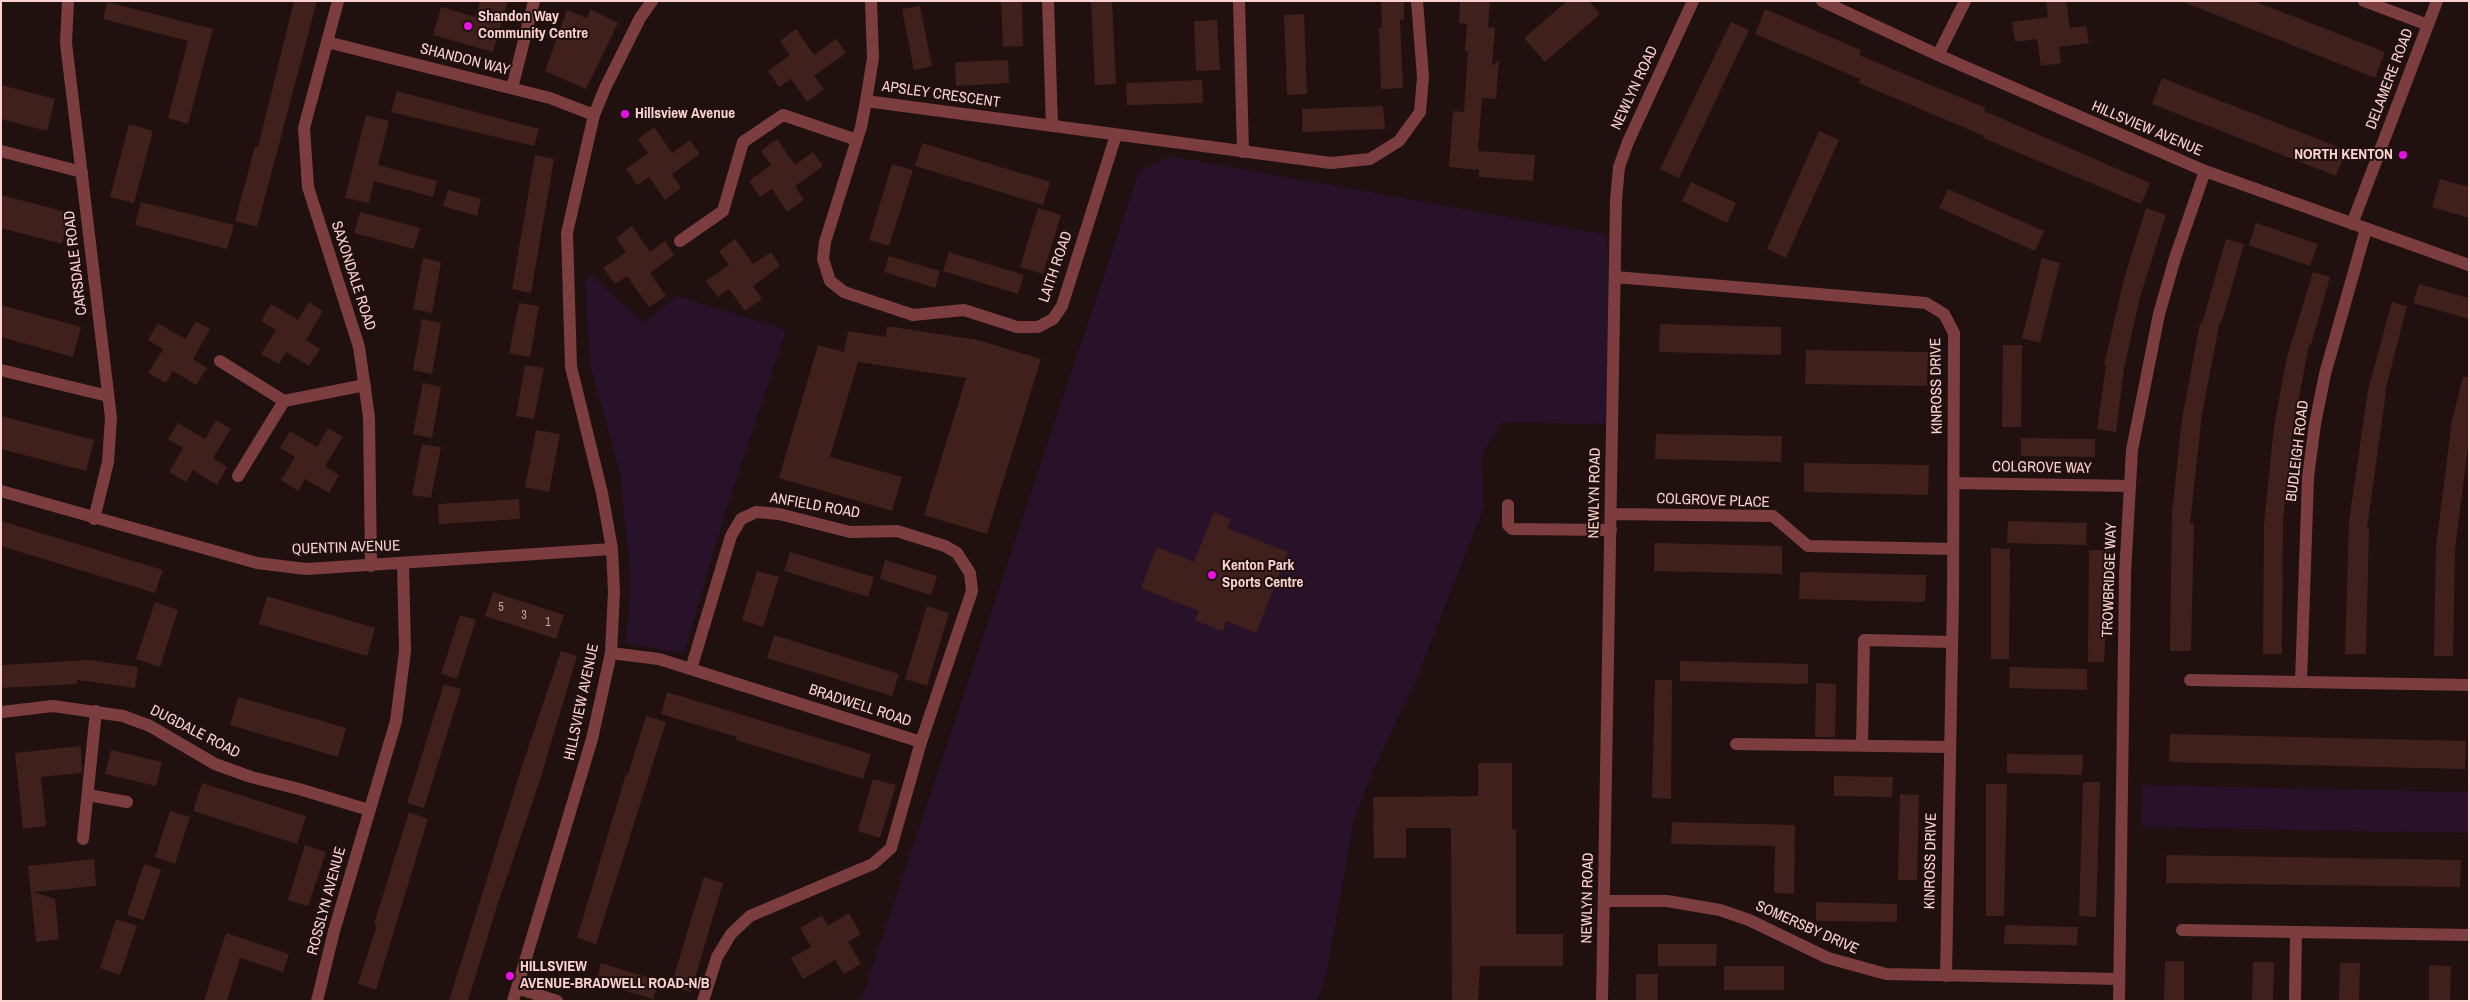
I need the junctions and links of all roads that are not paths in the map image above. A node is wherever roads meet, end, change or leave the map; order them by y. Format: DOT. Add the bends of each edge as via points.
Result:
graph roads {
  1 [pos="68,1"];
  2 [pos="338,1"];
  3 [pos="534,1"];
  4 [pos="652,1"];
  5 [pos="871,1"];
  6 [pos="1048,1"];
  7 [pos="1239,1"];
  8 [pos="1417,1"];
  9 [pos="1693,1"];
  10 [pos="1822,1"];
  11 [pos="1965,1"];
  12 [pos="2364,1"];
  13 [pos="2436,1"];
  14 [pos="2428,25"];
  15 [pos="327,42"];
  16 [pos="1938,55"];
  17 [pos="512,88"];
  18 [pos="866,101"];
  19 [pos="594,115"];
  20 [pos="1052,126"];
  21 [pos="1116,135"];
  22 [pos="856,140"];
  23 [pos="1,151"];
  24 [pos="1243,152"];
  25 [pos="2205,171"];
  26 [pos="82,172"];
  27 [pos="2352,224"];
  28 [pos="2366,229"];
  29 [pos="680,241"];
  30 [pos="2469,264"];
  31 [pos="1615,278"];
  32 [pos="220,361"];
  33 [pos="1,370"];
  34 [pos="365,385"];
  35 [pos="108,396"];
  36 [pos="284,401"];
  37 [pos="238,476"];
  38 [pos="1954,483"];
  39 [pos="2130,486"];
  40 [pos="1,491"];
  41 [pos="1508,505"];
  42 [pos="1611,514"];
  43 [pos="94,519"];
  44 [pos="1611,530"];
  45 [pos="612,549"];
  46 [pos="1953,549"];
  47 [pos="404,563"];
  48 [pos="371,566"];
  49 [pos="1952,642"];
  50 [pos="611,653"];
  51 [pos="691,669"];
  52 [pos="2190,680"];
  53 [pos="2301,682"];
  54 [pos="2469,685"];
  55 [pos="96,711"];
  56 [pos="2,712"];
  57 [pos="921,742"];
  58 [pos="1736,744"];
  59 [pos="1862,746"];
  60 [pos="1949,747"];
  61 [pos="88,795"];
  62 [pos="127,802"];
  63 [pos="369,810"];
  64 [pos="84,839"];
  65 [pos="1604,901"];
  66 [pos="2182,930"];
  67 [pos="2296,932"];
  68 [pos="2469,935"];
  69 [pos="1946,976"];
  70 [pos="2119,979"];
  71 [pos="517,988"];
  72 [pos="317,1001"];
  73 [pos="513,1001"];
  74 [pos="557,1001"];
  75 [pos="703,1001"];
  76 [pos="1602,1001"];
  77 [pos="2119,1001"];
  78 [pos="2295,1001"];
  1 -- 26 [label="street, CARSDALE ROAD" via="66,44"];
  2 -- 15 [label="street, SAXONDALE ROAD"];
  3 -- 17 [label="street"];
  4 -- 19 [label="street, HILLSVIEW AVENUE"];
  5 -- 18 [label="street, APSLEY CRESCENT" via="873,58"];
  6 -- 20 [label="street"];
  7 -- 24 [label="street"];
  8 -- 24 [label="street, APSLEY CRESCENT" via="1423,77 1420,112 1398,141 1370,159 1331,164"];
  9 -- 31 [label="street, NEWLYN ROAD" via="1628,142 1620,167 1616,200"];
  10 -- 16 [label="street, HILLSVIEW AVENUE"];
  11 -- 16 [label="street"];
  12 -- 14 [label="street"];
  13 -- 14 [label="street, DELAMERE ROAD"];
  14 -- 27 [label="street, DELAMERE ROAD"];
  15 -- 17 [label="street, SHANDON WAY"];
  15 -- 34 [label="street, SAXONDALE ROAD" via="304,128 308,187 359,347"];
  16 -- 25 [label="street, HILLSVIEW AVENUE"];
  17 -- 19 [label="street, SHANDON WAY"];
  18 -- 20 [label="street, APSLEY CRESCENT"];
  18 -- 22 [label="street, LAITH ROAD"];
  19 -- 45 [label="street, HILLSVIEW AVENUE" via="567,233 571,367 602,493"];
  20 -- 21 [label="street, APSLEY CRESCENT"];
  21 -- 22 [label="street, LAITH ROAD" via="1062,306 1053,319 1038,327 1018,327 964,310 913,315 844,292 830,281 823,259 825,242"];
  21 -- 24 [label="street, APSLEY CRESCENT"];
  22 -- 29 [label="street" via="783,115 743,142 723,211"];
  23 -- 26 [label="street"];
  25 -- 27 [label="street, HILLSVIEW AVENUE"];
  25 -- 39 [label="street, TROWBRIDGE WAY" via="2159,314 2132,450"];
  26 -- 35 [label="street, CARSDALE ROAD"];
  27 -- 28 [label="street, HILLSVIEW AVENUE"];
  28 -- 30 [label="street, HILLSVIEW AVENUE"];
  28 -- 53 [label="street, BUDLEIGH ROAD" via="2325,374 2315,424 2308,477"];
  31 -- 38 [label="street, KINROSS DRIVE" via="1926,303 1944,314 1954,333"];
  31 -- 42 [label="street, NEWLYN ROAD"];
  32 -- 36 [label="street"];
  33 -- 35 [label="street"];
  34 -- 36 [label="street"];
  34 -- 48 [label="street, SAXONDALE ROAD" via="369,417"];
  35 -- 43 [label="street, CARSDALE ROAD" via="111,418 108,462"];
  36 -- 37 [label="street"];
  38 -- 39 [label="street, COLGROVE WAY"];
  38 -- 46 [label="street, KINROSS DRIVE"];
  39 -- 70 [label="street, TROWBRIDGE WAY"];
  40 -- 43 [label="street, QUENTIN AVENUE"];
  41 -- 44 [label="street" via="1508,524 1512,530"];
  42 -- 44 [label="street, NEWLYN ROAD"];
  42 -- 46 [label="street, COLGROVE PLACE" via="1773,516 1808,546"];
  43 -- 48 [label="street, QUENTIN AVENUE" via="257,564 306,569"];
  44 -- 65 [label="street, NEWLYN ROAD"];
  45 -- 47 [label="street, QUENTIN AVENUE"];
  45 -- 50 [label="street, HILLSVIEW AVENUE"];
  46 -- 49 [label="street, KINROSS DRIVE"];
  47 -- 48 [label="street, QUENTIN AVENUE"];
  47 -- 63 [label="street, ROSSLYN AVENUE" via="405,651 397,712"];
  49 -- 59 [label="street" via="1864,640"];
  49 -- 60 [label="street, KINROSS DRIVE"];
  50 -- 51 [label="street, BRADWELL ROAD" via="659,659"];
  50 -- 71 [label="street, HILLSVIEW AVENUE" via="592,739"];
  51 -- 57 [label="street, BRADWELL ROAD"];
  51 -- 57 [label="street, ANFIELD ROAD" via="731,536 741,518 756,512 779,514 850,532 898,531 957,553 970,573 972,591"];
  52 -- 53 [label="street"];
  53 -- 54 [label="street"];
  55 -- 56 [label="street, DUGDALE ROAD" via="53,706"];
  55 -- 61 [label="street"];
  55 -- 63 [label="street, DUGDALE ROAD" via="150,726 215,764"];
  57 -- 75 [label="street, BRADWELL ROAD" via="891,848 873,864 750,916 732,934 717,958"];
  58 -- 59 [label="street"];
  59 -- 60 [label="street"];
  60 -- 69 [label="street, KINROSS DRIVE"];
  61 -- 62 [label="street"];
  61 -- 64 [label="street"];
  63 -- 72 [label="street, ROSSLYN AVENUE"];
  65 -- 69 [label="street, SOMERSBY DRIVE" via="1667,901 1720,910 1860,969 1886,974"];
  65 -- 76 [label="street, NEWLYN ROAD"];
  66 -- 67 [label="street"];
  67 -- 68 [label="street"];
  67 -- 78 [label="street"];
  69 -- 70 [label="street, SOMERSBY DRIVE"];
  70 -- 77 [label="street, TROWBRIDGE WAY"];
  71 -- 73 [label="street, HILLSVIEW AVENUE"];
  71 -- 74 [label="street"];
}
